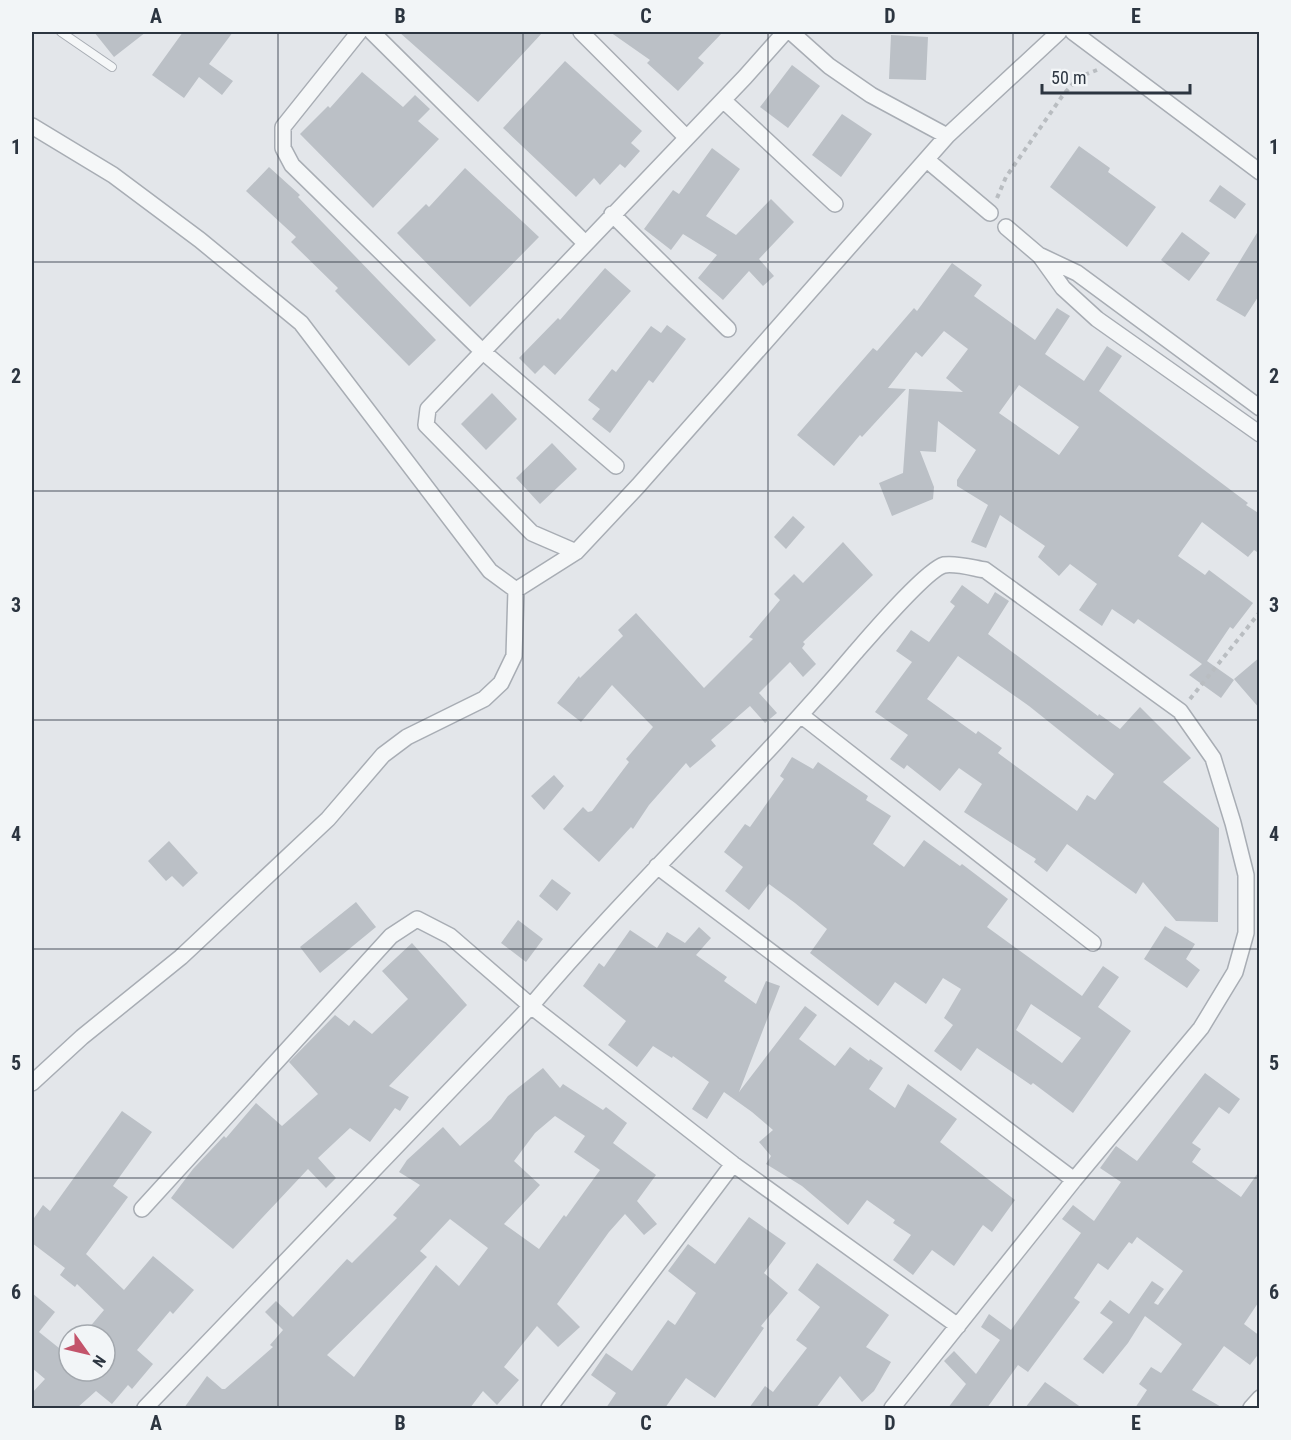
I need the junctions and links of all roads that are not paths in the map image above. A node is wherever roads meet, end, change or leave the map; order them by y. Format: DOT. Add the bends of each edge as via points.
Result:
graph roads {
  1 [pos="61,32"];
  2 [pos="359,32"];
  3 [pos="372,32"];
  4 [pos="581,32"];
  5 [pos="784,32"];
  6 [pos="791,32"];
  7 [pos="1059,32"];
  8 [pos="1073,32"];
  9 [pos="112,68"];
  10 [pos="723,100"];
  11 [pos="32,126"];
  12 [pos="947,136"];
  13 [pos="686,137"];
  14 [pos="927,160"];
  15 [pos="1260,172"];
  16 [pos="835,204"];
  17 [pos="990,213"];
  18 [pos="612,214"];
  19 [pos="1006,227"];
  20 [pos="585,242"];
  21 [pos="1040,256"];
  22 [pos="728,329"];
  23 [pos="482,350"];
  24 [pos="1260,408"];
  25 [pos="1260,435"];
  26 [pos="616,466"];
  27 [pos="576,552"];
  28 [pos="516,590"];
  29 [pos="802,716"];
  30 [pos="657,866"];
  31 [pos="1092,943"];
  32 [pos="531,1006"];
  33 [pos="32,1083"];
  34 [pos="733,1164"];
  35 [pos="1074,1180"];
  36 [pos="142,1209"];
  37 [pos="958,1326"];
  38 [pos="1260,1398"];
  39 [pos="144,1408"];
  40 [pos="549,1408"];
  41 [pos="892,1408"];
  42 [pos="1251,1408"];
  1 -- 9 [label="lane"];
  2 -- 23 [label="street" via="283,127 282,148 292,165"];
  3 -- 20 [label="street"];
  4 -- 13 [label="street"];
  5 -- 10 [label="street"];
  6 -- 12 [label="street" via="829,66 872,95"];
  7 -- 12 [label="street"];
  8 -- 15 [label="street"];
  10 -- 13 [label="street"];
  10 -- 16 [label="street"];
  11 -- 28 [label="street" via="113,175 301,323 490,572"];
  12 -- 14 [label="street"];
  13 -- 18 [label="street"];
  14 -- 17 [label="street"];
  14 -- 27 [label="street"];
  18 -- 20 [label="street"];
  18 -- 22 [label="street"];
  19 -- 21 [label="street"];
  20 -- 23 [label="street"];
  21 -- 24 [label="street" via="1077,273"];
  21 -- 25 [label="street" via="1063,288 1097,319"];
  23 -- 26 [label="street"];
  23 -- 27 [label="street" via="428,409 426,425 532,533"];
  27 -- 28 [label="street"];
  28 -- 33 [label="street" via="514,657 501,684 484,699 407,737 383,755 328,819 181,957"];
  29 -- 30 [label="street"];
  29 -- 31 [label="street"];
  29 -- 35 [label="street" via="925,578 944,565 985,570 1180,711 1213,758 1246,875 1246,933 1235,972 1201,1028"];
  30 -- 32 [label="street"];
  30 -- 35 [label="street"];
  32 -- 34 [label="street"];
  32 -- 36 [label="street" via="450,936 417,919 408,922"];
  32 -- 39 [label="street"];
  34 -- 37 [label="street"];
  34 -- 40 [label="street"];
  35 -- 37 [label="street"];
  37 -- 41 [label="street"];
  38 -- 42 [label="street"];
}
